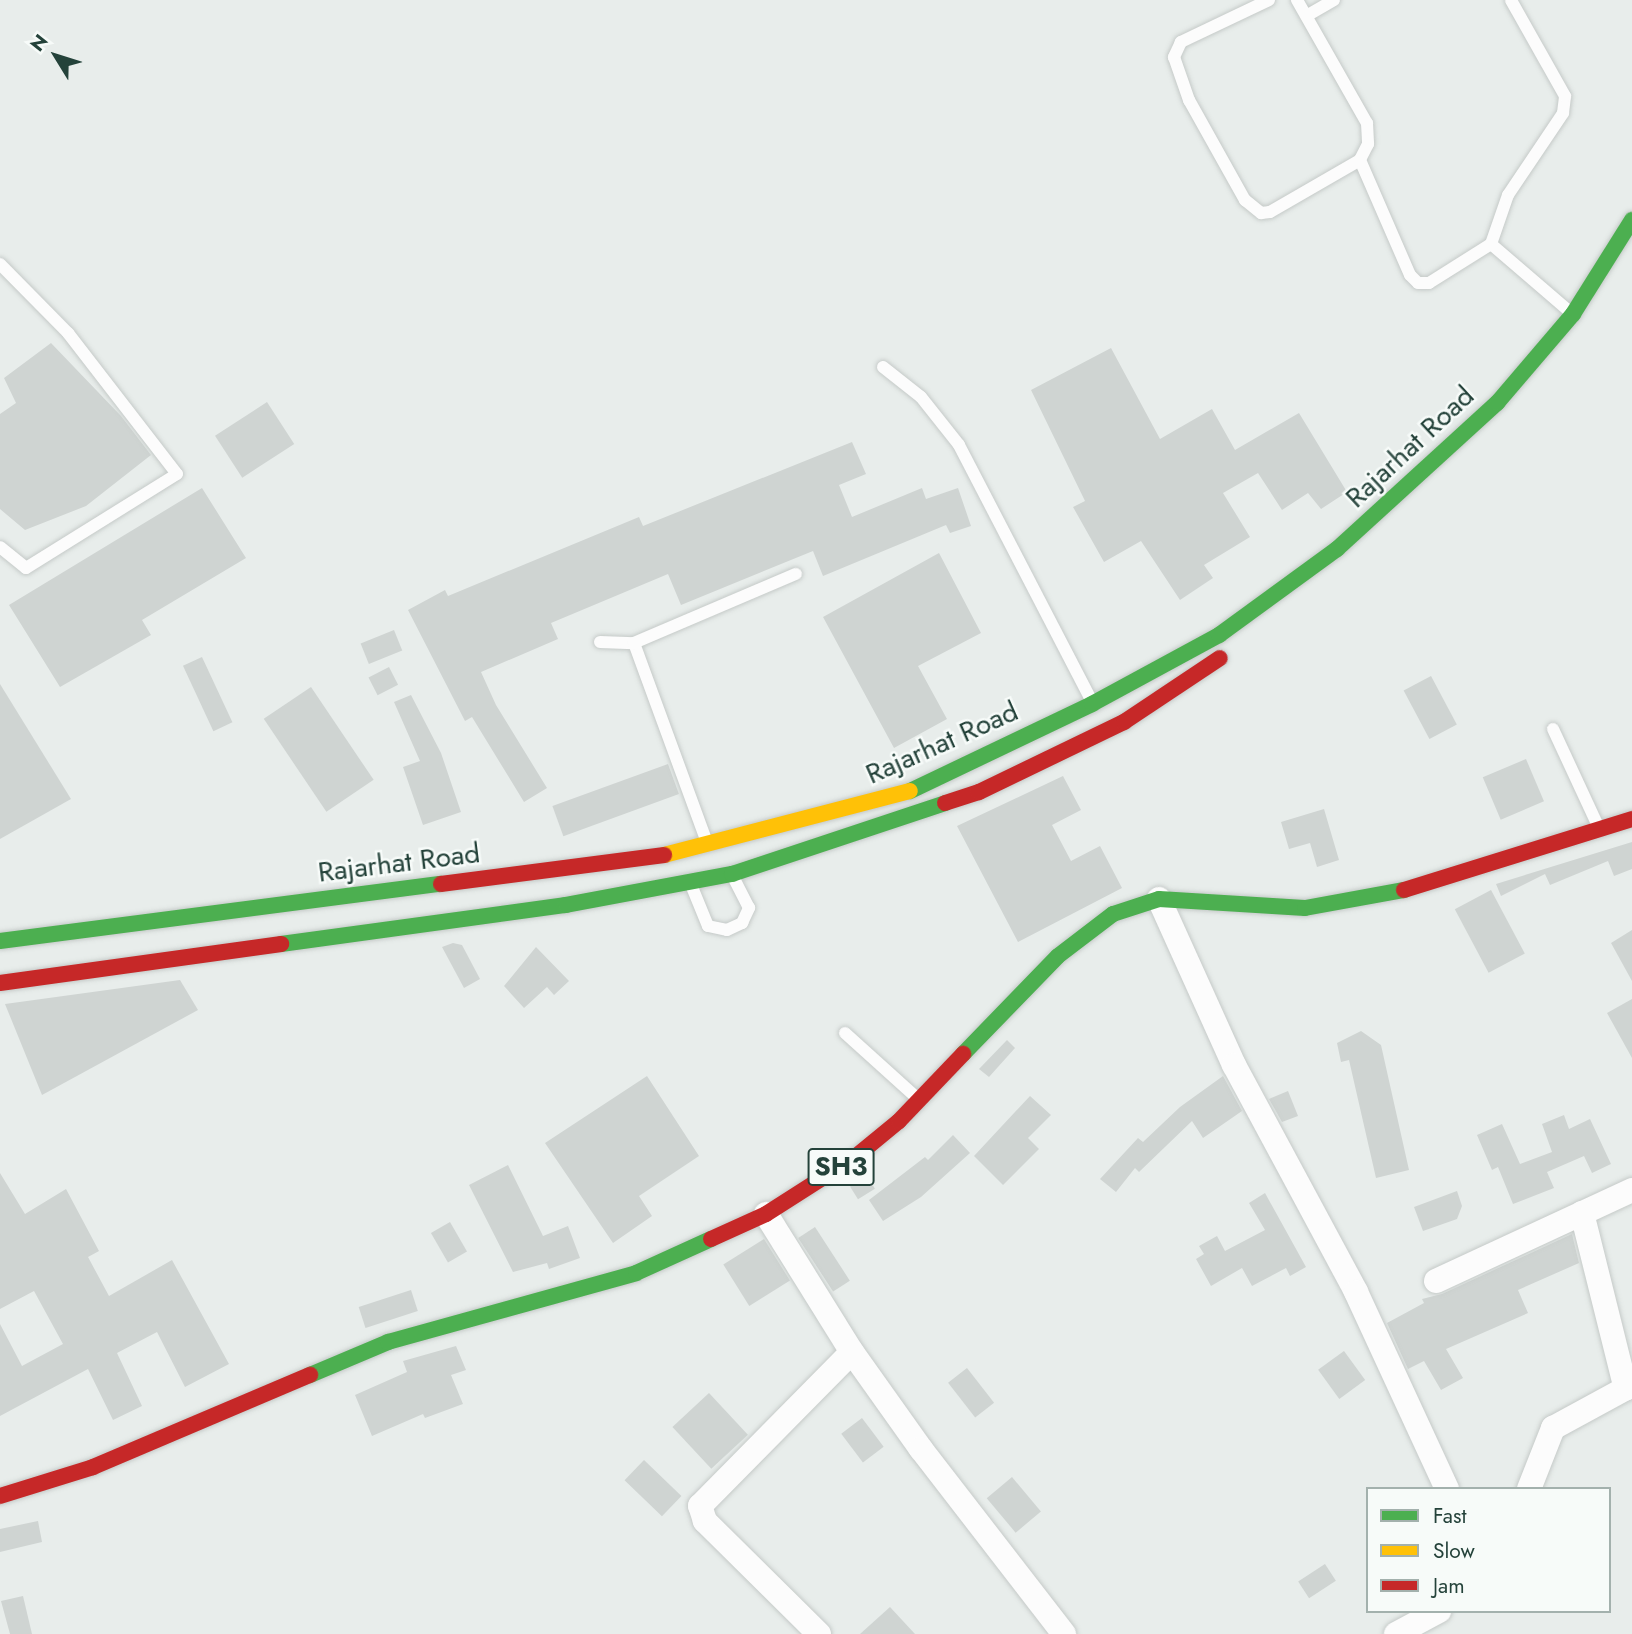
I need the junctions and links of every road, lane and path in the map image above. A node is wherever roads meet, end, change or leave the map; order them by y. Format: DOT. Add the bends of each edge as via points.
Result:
graph roads {
  1 [pos="1269,0"];
  2 [pos="1297,0"];
  3 [pos="1334,0"];
  4 [pos="1510,0"];
  5 [pos="1308,15"];
  6 [pos="1360,160"];
  7 [pos="1632,220"];
  8 [pos="1491,244"];
  9 [pos="0,264"];
  10 [pos="1573,314"];
  11 [pos="883,367"];
  12 [pos="0,547"];
  13 [pos="796,574"];
  14 [pos="600,642"];
  15 [pos="634,643"];
  16 [pos="1231,650"];
  17 [pos="1092,704"];
  18 [pos="1553,729"];
  19 [pos="1632,819"];
  20 [pos="1600,830"];
  21 [pos="688,852"];
  22 [pos="723,856"];
  23 [pos="691,884"];
  24 [pos="1159,899"];
  25 [pos="0,941"];
  26 [pos="0,983"];
  27 [pos="845,1033"];
  28 [pos="920,1100"];
  29 [pos="1632,1190"];
  30 [pos="1582,1213"];
  31 [pos="766,1214"];
  32 [pos="1436,1281"];
  33 [pos="852,1352"];
  34 [pos="1629,1387"];
  35 [pos="1446,1487"];
  36 [pos="1530,1487"];
  37 [pos="0,1496"];
  38 [pos="1435,1613"];
  39 [pos="819,1634"];
  40 [pos="1064,1634"];
  41 [pos="1396,1634"];
  1 -- 6 [label="lane" via="1181,42 1174,57 1189,100 1245,200 1261,213 1270,212"];
  2 -- 5 [label="lane"];
  3 -- 5 [label="lane"];
  4 -- 8 [label="lane" via="1565,96 1563,113 1508,195"];
  5 -- 6 [label="lane" via="1367,123 1370,134"];
  6 -- 8 [label="lane" via="1401,260 1418,283 1442,277"];
  7 -- 10 [label="main road, Rajarhat Road"];
  8 -- 10 [label="lane"];
  9 -- 12 [label="lane" via="68,333 177,474 26,568"];
  10 -- 17 [label="main road, Rajarhat Road" via="1497,403 1337,550 1219,635"];
  11 -- 17 [label="lane" via="921,397 959,445 1082,675"];
  13 -- 15 [label="lane"];
  14 -- 15 [label="lane"];
  15 -- 22 [label="lane"];
  16 -- 22 [label="main road" via="1124,722 979,792"];
  17 -- 22 [label="main road, Rajarhat Road" via="900,796"];
  18 -- 20 [label="lane"];
  19 -- 20 [label="main road, SH3"];
  20 -- 24 [label="main road, SH3" via="1385,896 1342,904 1305,908"];
  21 -- 22 [label="main road, Rajarhat Road"];
  21 -- 23 [label="lane"];
  21 -- 25 [label="main road, Rajarhat Road"];
  22 -- 23 [label="main road"];
  22 -- 23 [label="lane" via="749,908 742,923 727,930 708,926"];
  23 -- 26 [label="main road"];
  24 -- 28 [label="main road, SH3" via="1113,914 1088,930"];
  24 -- 35 [label="street" via="1234,1065 1356,1292"];
  27 -- 28 [label="lane"];
  28 -- 31 [label="main road, SH3" via="854,1158"];
  29 -- 30 [label="street"];
  30 -- 32 [label="street"];
  30 -- 34 [label="street"];
  31 -- 33 [label="street"];
  31 -- 37 [label="main road, SH3" via="636,1273 388,1342 93,1467"];
  33 -- 39 [label="street" via="700,1506 705,1521"];
  33 -- 40 [label="street"];
  34 -- 36 [label="street" via="1553,1428"];
  38 -- 41 [label="street"];
}
